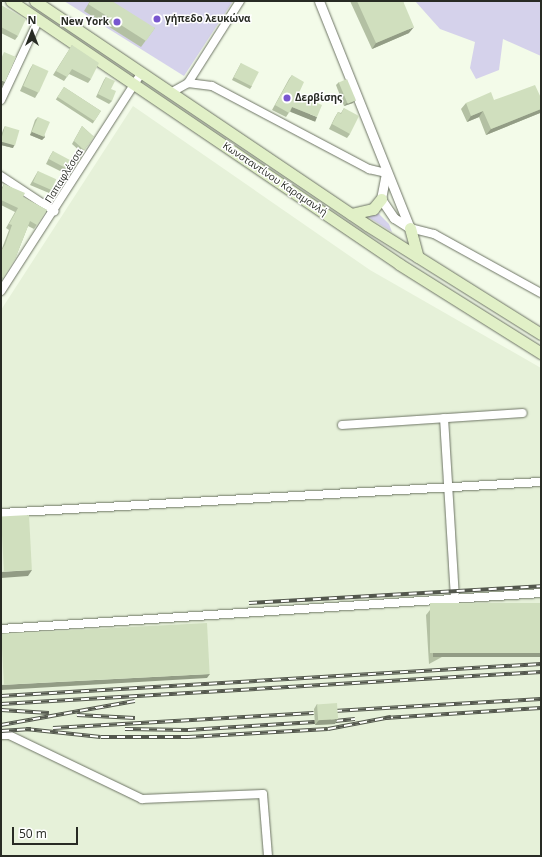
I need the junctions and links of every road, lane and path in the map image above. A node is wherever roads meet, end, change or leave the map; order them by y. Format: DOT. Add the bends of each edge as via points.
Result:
graph roads {
  1 [pos="11,1"];
  2 [pos="35,1"];
  3 [pos="240,1"];
  4 [pos="319,1"];
  5 [pos="39,19"];
  6 [pos="142,72"];
  7 [pos="188,83"];
  8 [pos="135,84"];
  9 [pos="172,92"];
  10 [pos="1,100"];
  11 [pos="386,173"];
  12 [pos="1,176"];
  13 [pos="381,199"];
  14 [pos="54,211"];
  15 [pos="351,214"];
  16 [pos="410,228"];
  17 [pos="418,257"];
  18 [pos="1,291"];
  19 [pos="541,293"];
  20 [pos="541,334"];
  21 [pos="541,353"];
  22 [pos="523,414"];
  23 [pos="444,418"];
  24 [pos="342,425"];
  25 [pos="541,482"];
  26 [pos="447,488"];
  27 [pos="1,513"];
  28 [pos="541,593"];
  29 [pos="455,598"];
  30 [pos="1,629"];
  31 [pos="1,735"];
  32 [pos="268,856"];
  1 -- 5 [label="main road, Κωνσταντίνου Καραμανλή"];
  2 -- 6 [label="main road, Κωνσταντίνου Καραμανλή"];
  3 -- 7 [label="street"];
  4 -- 11 [label="street"];
  5 -- 8 [label="main road, Κωνσταντίνου Καραμανλή"];
  5 -- 10 [label="street"];
  6 -- 8 [label="street, Παπαφλέσσα"];
  6 -- 9 [label="main road, Κωνσταντίνου Καραμανλή"];
  7 -- 9 [label="street"];
  7 -- 11 [label="street" via="212,86 369,169"];
  8 -- 14 [label="street, Παπαφλέσσα"];
  8 -- 21 [label="main road, Κωνσταντίνου Καραμανλή" via="399,264"];
  9 -- 15 [label="main road, Κωνσταντίνου Καραμανλή"];
  11 -- 13 [label="street"];
  11 -- 16 [label="street"];
  12 -- 14 [label="street"];
  13 -- 15 [label="main road" via="373,209"];
  13 -- 16 [label="street" via="394,218"];
  14 -- 18 [label="street, Παπαφλέσσα"];
  15 -- 17 [label="main road, Κωνσταντίνου Καραμανλή"];
  16 -- 17 [label="main road"];
  16 -- 19 [label="street" via="434,234"];
  17 -- 20 [label="main road, Κωνσταντίνου Καραμανλή"];
  22 -- 23 [label="street"];
  23 -- 24 [label="street"];
  23 -- 26 [label="street"];
  25 -- 26 [label="street"];
  26 -- 27 [label="street"];
  26 -- 29 [label="street"];
  28 -- 29 [label="street"];
  29 -- 30 [label="street"];
  31 -- 32 [label="street" via="9,735 142,799 263,794"];
}
